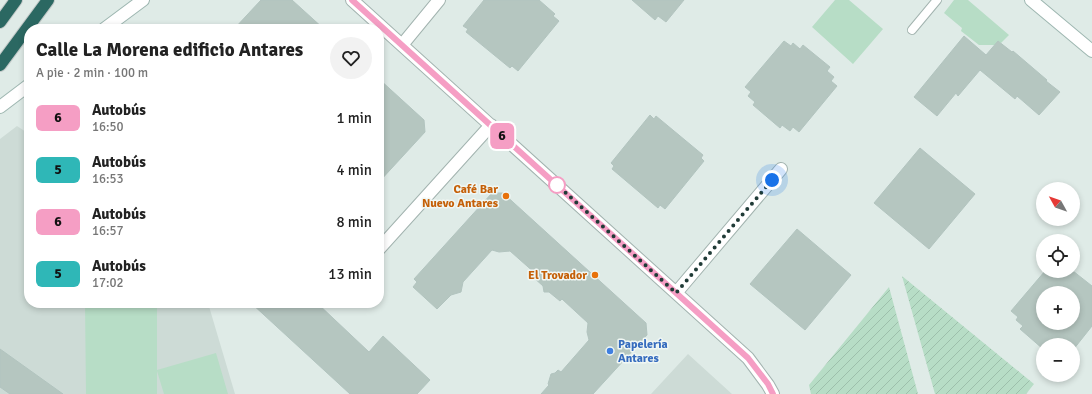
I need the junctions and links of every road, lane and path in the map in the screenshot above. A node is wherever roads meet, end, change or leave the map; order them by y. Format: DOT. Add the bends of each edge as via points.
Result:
graph roads {
  1 [pos="16,0"];
  2 [pos="48,0"];
  3 [pos="143,0"];
  4 [pos="352,0"];
  5 [pos="439,0"];
  6 [pos="937,0"];
  7 [pos="1031,0"];
  8 [pos="0,22"];
  9 [pos="30,24"];
  10 [pos="111,24"];
  11 [pos="379,24"];
  12 [pos="384,29"];
  13 [pos="912,30"];
  14 [pos="24,32"];
  15 [pos="402,45"];
  16 [pos="1092,51"];
  17 [pos="0,65"];
  18 [pos="24,89"];
  19 [pos="0,107"];
  20 [pos="491,125"];
  21 [pos="781,169"];
  22 [pos="384,243"];
  23 [pos="676,293"];
  24 [pos="772,394"];
  1 -- 8 [label="highway"];
  2 -- 9 [label="highway"];
  3 -- 10 [label="street"];
  4 -- 11 [label="street"];
  5 -- 15 [label="street"];
  6 -- 13 [label="lane"];
  7 -- 16 [label="street"];
  12 -- 15 [label="street"];
  14 -- 17 [label="highway"];
  15 -- 20 [label="street"];
  18 -- 19 [label="street"];
  20 -- 22 [label="street"];
  20 -- 23 [label="street"];
  21 -- 23 [label="street"];
  23 -- 24 [label="street" via="748,358 768,384"];
}
